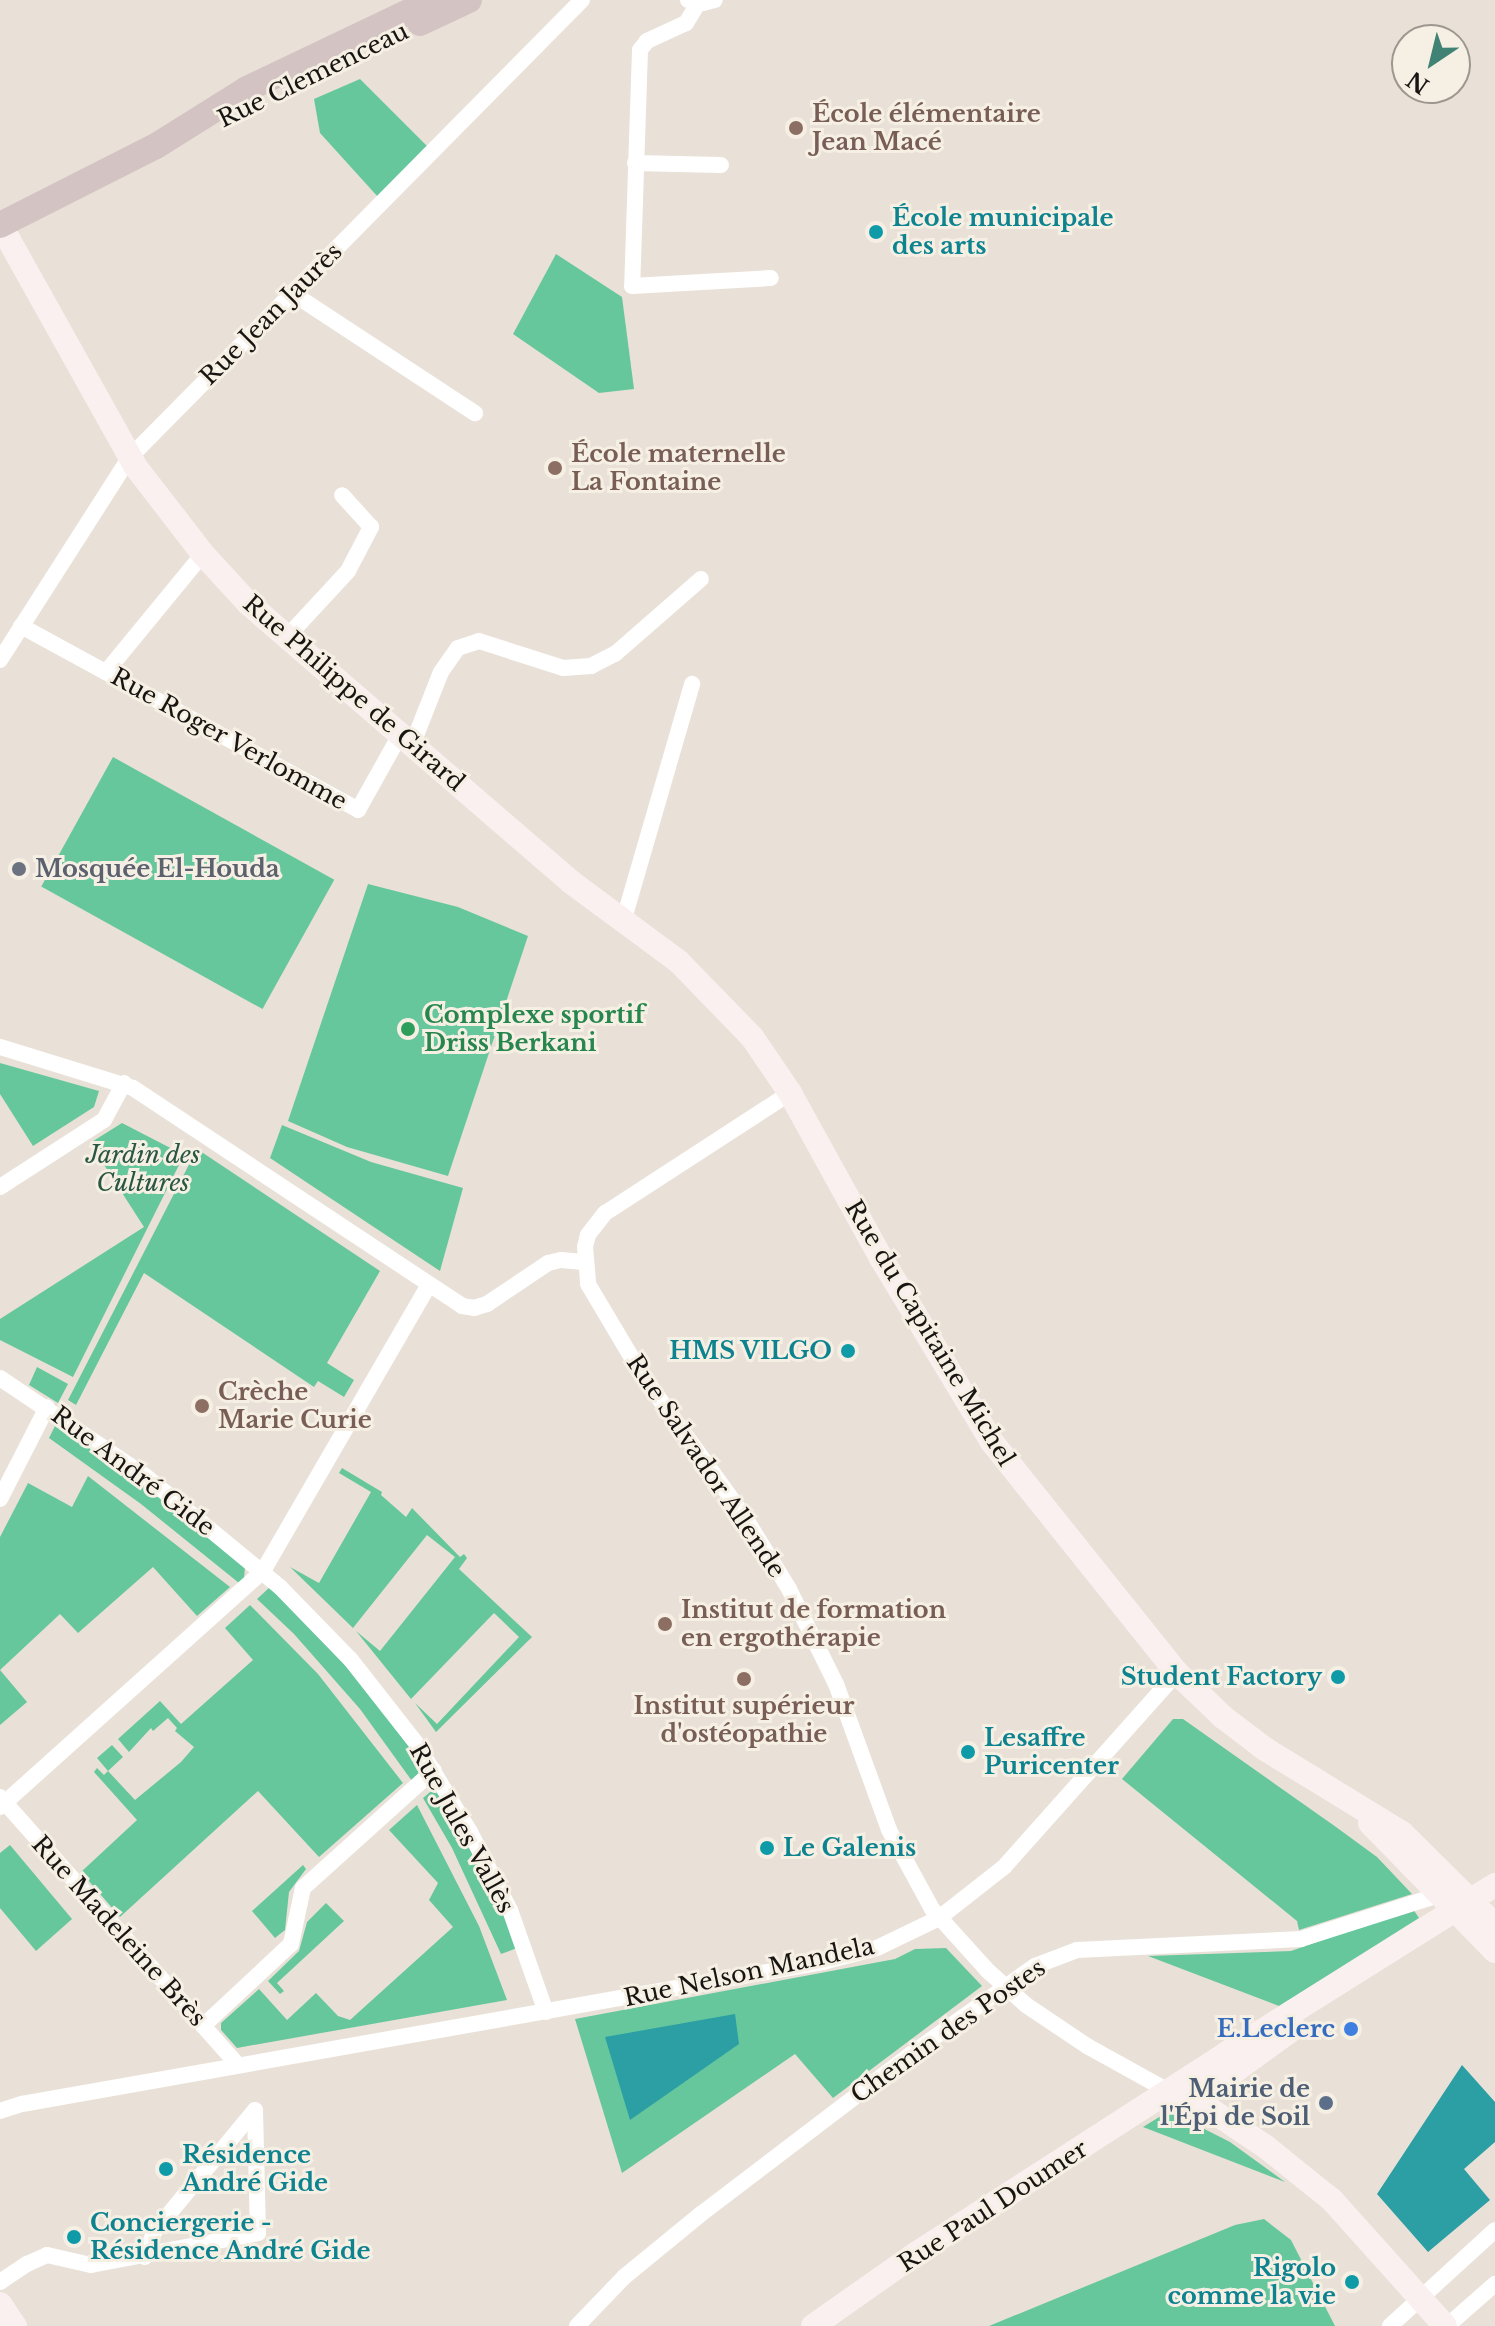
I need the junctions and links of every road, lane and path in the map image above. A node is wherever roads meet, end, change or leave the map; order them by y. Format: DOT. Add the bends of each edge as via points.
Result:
graph roads {
  1 [pos="434,0"];
  2 [pos="469,0"];
  3 [pos="582,0"];
  4 [pos="700,1"];
  5 [pos="156,146"];
  6 [pos="635,163"];
  7 [pos="721,165"];
  8 [pos="0,224"];
  9 [pos="771,278"];
  10 [pos="292,293"];
  11 [pos="475,413"];
  12 [pos="129,458"];
  13 [pos="342,495"];
  14 [pos="203,554"];
  15 [pos="701,579"];
  16 [pos="21,626"];
  17 [pos="286,638"];
  18 [pos="0,660"];
  19 [pos="106,672"];
  20 [pos="692,684"];
  21 [pos="407,738"];
  22 [pos="623,922"];
  23 [pos="0,1047"];
  24 [pos="124,1083"];
  25 [pos="790,1093"];
  26 [pos="0,1187"];
  27 [pos="584,1262"];
  28 [pos="429,1285"];
  29 [pos="0,1378"];
  30 [pos="47,1407"];
  31 [pos="0,1499"];
  32 [pos="263,1571"];
  33 [pos="1177,1673"];
  34 [pos="434,1770"];
  35 [pos="2,1802"];
  36 [pos="1495,1885"];
  37 [pos="1472,1909"];
  38 [pos="939,1918"];
  39 [pos="1495,1951"];
  40 [pos="1005,1987"];
  41 [pos="546,2012"];
  42 [pos="203,2026"];
  43 [pos="238,2065"];
  44 [pos="1170,2092"];
  45 [pos="0,2111"];
  46 [pos="1495,2230"];
  47 [pos="145,2257"];
  48 [pos="0,2282"];
  49 [pos="1495,2284"];
  50 [pos="1421,2296"];
  51 [pos="0,2304"];
  52 [pos="816,2324"];
  53 [pos="15,2326"];
  54 [pos="577,2326"];
  55 [pos="1390,2326"];
  56 [pos="1446,2326"];
  1 -- 5 [label="main road, Rue Clemenceau" via="247,89"];
  2 -- 5 [label="main road, Rue Clemenceau"];
  3 -- 10 [label="street, Rue Jean Jaurès"];
  4 -- 6 [label="street" via="686,23 647,41 640,50"];
  5 -- 8 [label="main road, Rue Clemenceau"];
  6 -- 7 [label="street"];
  6 -- 9 [label="street" via="632,286"];
  8 -- 12 [label="main road, Rue Philippe de Girard"];
  10 -- 11 [label="street"];
  10 -- 12 [label="street, Rue Jean Jaurès"];
  12 -- 14 [label="main road, Rue Philippe de Girard"];
  12 -- 16 [label="street, Rue Jean Jaurès"];
  13 -- 17 [label="street" via="371,527 348,571"];
  14 -- 17 [label="main road, Rue Philippe de Girard"];
  14 -- 19 [label="street"];
  15 -- 21 [label="street" via="615,654 591,666 563,668 479,641 458,648"];
  16 -- 18 [label="street, Rue Jean Jaurès"];
  16 -- 19 [label="street, Rue Roger Verlomme"];
  17 -- 21 [label="main road, Rue Philippe de Girard"];
  19 -- 21 [label="street, Rue Roger Verlomme" via="358,810"];
  20 -- 22 [label="street"];
  21 -- 22 [label="main road, Rue Philippe de Girard"];
  22 -- 25 [label="main road, Rue du Capitaine Michel" via="719,999"];
  23 -- 24 [label="street"];
  24 -- 26 [label="street" via="104,1120"];
  24 -- 28 [label="street"];
  25 -- 27 [label="street" via="605,1213 588,1235"];
  25 -- 33 [label="main road, Rue du Capitaine Michel" via="888,1271 992,1442"];
  27 -- 28 [label="street" via="548,1263 474,1308"];
  27 -- 38 [label="street, Rue Salvador Allende" via="588,1284 608,1322 751,1526 794,1599 836,1684 889,1830"];
  28 -- 32 [label="street"];
  29 -- 30 [label="street, Rue André Gide"];
  30 -- 31 [label="street"];
  30 -- 32 [label="street, Rue André Gide" via="144,1475"];
  32 -- 34 [label="street, Rue Jules Vallès" via="351,1660"];
  32 -- 35 [label="street"];
  33 -- 37 [label="main road, Rue du Capitaine Michel" via="1248,1737 1402,1833"];
  33 -- 38 [label="street, Rue Nelson Mandela" via="1017,1854"];
  34 -- 41 [label="street, Rue Jules Vallès" via="501,1891"];
  34 -- 42 [label="street" via="303,1888 291,1944"];
  35 -- 42 [label="street, Rue Madeleine Brès"];
  36 -- 37 [label="main road, Rue Paul Doumer"];
  37 -- 39 [label="main road, Rue du Capitaine Michel"];
  37 -- 40 [label="street, Chemin des Postes" via="1301,1939 1077,1950 1035,1966"];
  37 -- 44 [label="main road, Rue Paul Doumer" via="1232,2073"];
  38 -- 40 [label="street, Rue Salvador Allende"];
  38 -- 41 [label="street, Rue Nelson Mandela" via="851,1956"];
  40 -- 44 [label="street, Rue Salvador Allende" via="1064,2032"];
  40 -- 54 [label="street, Chemin des Postes" via="701,2214 640,2263"];
  41 -- 43 [label="street"];
  42 -- 43 [label="street, Rue Madeleine Brès"];
  43 -- 45 [label="street"];
  44 -- 50 [label="main road" via="1208,2108 1296,2170 1348,2215"];
  44 -- 52 [label="main road, Rue Paul Doumer" via="917,2253"];
  46 -- 50 [label="street"];
  47 -- 47 [label="street" via="258,2233 255,2110 154,2232"];
  47 -- 48 [label="street" via="91,2265 47,2255"];
  49 -- 56 [label="street"];
  50 -- 55 [label="street"];
  50 -- 56 [label="main road"];
  51 -- 53 [label="main road"];
}
